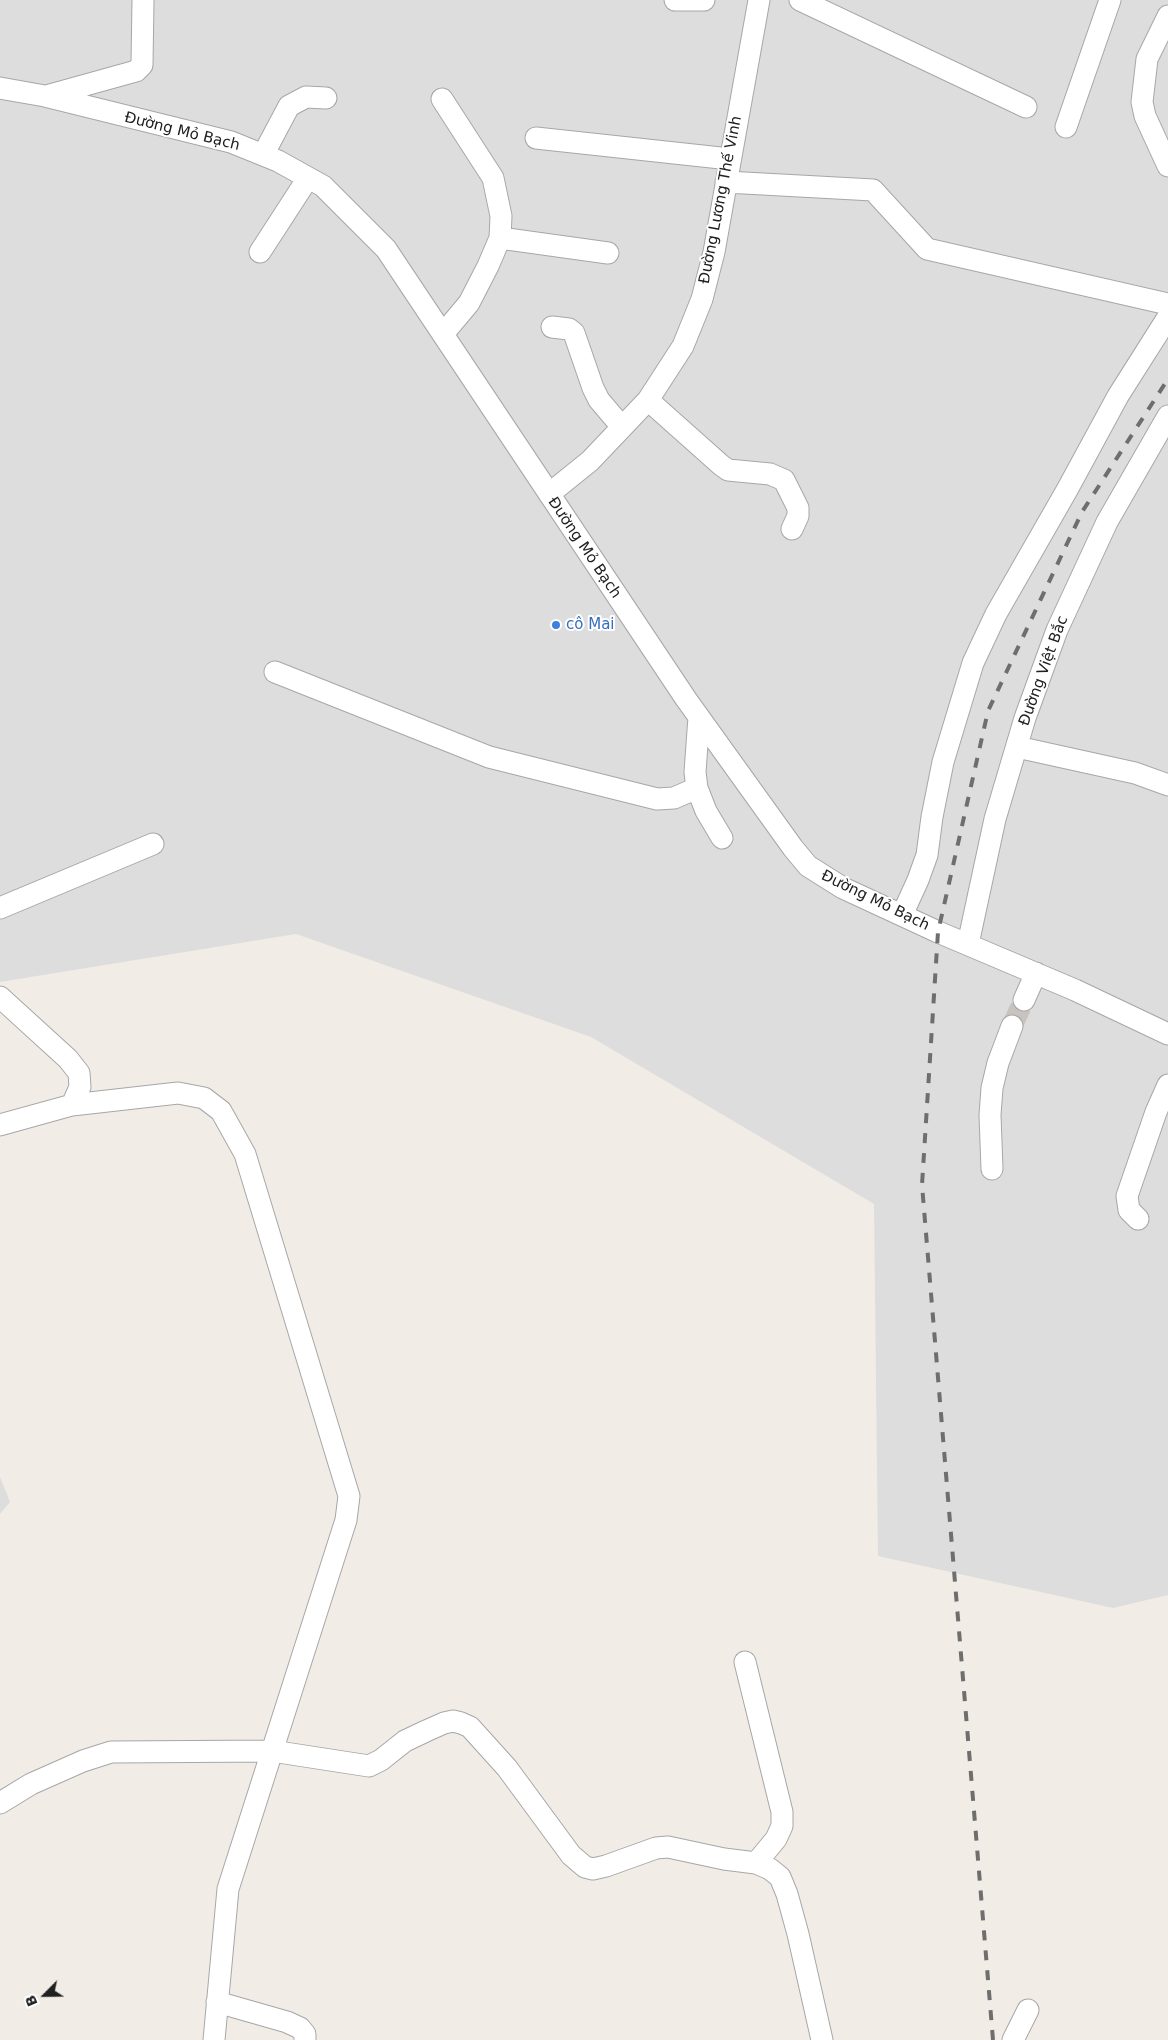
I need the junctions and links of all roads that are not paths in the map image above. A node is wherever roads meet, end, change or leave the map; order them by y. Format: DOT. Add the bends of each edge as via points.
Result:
graph roads {
  1 [pos="143,0"];
  2 [pos="675,0"];
  3 [pos="704,0"];
  4 [pos="758,0"];
  5 [pos="800,0"];
  6 [pos="1110,0"];
  7 [pos="1168,16"];
  8 [pos="0,88"];
  9 [pos="45,96"];
  10 [pos="326,98"];
  11 [pos="442,99"];
  12 [pos="1026,107"];
  13 [pos="1066,127"];
  14 [pos="536,138"];
  15 [pos="263,155"];
  16 [pos="730,159"];
  17 [pos="1168,166"];
  18 [pos="308,178"];
  19 [pos="726,182"];
  20 [pos="500,238"];
  21 [pos="260,252"];
  22 [pos="608,253"];
  23 [pos="1168,304"];
  24 [pos="1168,317"];
  25 [pos="552,327"];
  26 [pos="443,334"];
  27 [pos="648,400"];
  28 [pos="1168,416"];
  29 [pos="622,427"];
  30 [pos="549,494"];
  31 [pos="792,529"];
  32 [pos="275,672"];
  33 [pos="699,717"];
  34 [pos="1017,747"];
  35 [pos="1168,785"];
  36 [pos="697,788"];
  37 [pos="722,838"];
  38 [pos="153,844"];
  39 [pos="0,908"];
  40 [pos="902,915"];
  41 [pos="968,944"];
  42 [pos="1036,974"];
  43 [pos="0,997"];
  44 [pos="1024,1000"];
  45 [pos="1012,1026"];
  46 [pos="1168,1034"];
  47 [pos="1168,1085"];
  48 [pos="72,1105"];
  49 [pos="0,1125"];
  50 [pos="992,1169"];
  51 [pos="1138,1219"];
  52 [pos="745,1662"];
  53 [pos="272,1751"];
  54 [pos="0,1803"];
  55 [pos="756,1863"];
  56 [pos="217,2002"];
  57 [pos="1028,2010"];
  58 [pos="214,2040"];
  59 [pos="304,2040"];
  60 [pos="822,2040"];
  61 [pos="1014,2040"];
  1 -- 9 [label="street" via="142,65 136,71"];
  2 -- 3 [label="street"];
  4 -- 16 [label="street, Đường Lương Thế Vinh"];
  5 -- 12 [label="street"];
  6 -- 13 [label="street"];
  7 -- 17 [label="street" via="1147,59 1142,102"];
  8 -- 9 [label="street, Đường Mỏ Bạch"];
  9 -- 15 [label="street, Đường Mỏ Bạch" via="231,142"];
  10 -- 15 [label="street" via="306,97 289,106"];
  11 -- 20 [label="street" via="493,178 500,216"];
  14 -- 16 [label="street"];
  15 -- 18 [label="street, Đường Mỏ Bạch"];
  16 -- 19 [label="street, Đường Lương Thế Vinh"];
  18 -- 21 [label="street"];
  18 -- 26 [label="street, Đường Mỏ Bạch" via="323,186 386,249"];
  19 -- 23 [label="street" via="873,190 927,249"];
  19 -- 27 [label="street, Đường Lương Thế Vinh" via="702,299 683,346"];
  20 -- 22 [label="street"];
  20 -- 26 [label="street" via="468,303"];
  24 -- 40 [label="street" via="1118,396 996,614 973,663 943,762 927,855"];
  25 -- 29 [label="street" via="569,329 574,333 596,394"];
  26 -- 30 [label="street, Đường Mỏ Bạch"];
  27 -- 29 [label="street, Đường Lương Thế Vinh"];
  27 -- 31 [label="street" via="728,470 770,474 784,480 798,508"];
  28 -- 34 [label="street, Đường Việt Bắc" via="1107,522 1057,630"];
  29 -- 30 [label="street, Đường Lương Thế Vinh" via="590,461"];
  30 -- 33 [label="street, Đường Mỏ Bạch"];
  32 -- 36 [label="street" via="489,757 657,799 674,798"];
  33 -- 36 [label="street"];
  33 -- 40 [label="street, Đường Mỏ Bạch" via="808,866 843,888"];
  34 -- 35 [label="street" via="1136,773"];
  34 -- 41 [label="street, Đường Việt Bắc" via="995,819"];
  36 -- 37 [label="street"];
  38 -- 39 [label="street"];
  40 -- 41 [label="street, Đường Mỏ Bạch"];
  41 -- 42 [label="street, Đường Mỏ Bạch"];
  42 -- 44 [label="street"];
  42 -- 46 [label="street, Đường Mỏ Bạch"];
  43 -- 48 [label="street" via="79,1073 80,1088"];
  45 -- 50 [label="street" via="992,1088"];
  47 -- 51 [label="street" via="1127,1196 1129,1210"];
  48 -- 49 [label="street"];
  48 -- 53 [label="street" via="178,1093 204,1098 221,1111 245,1154 349,1496 346,1520"];
  52 -- 55 [label="street" via="782,1812 782,1826 776,1839"];
  53 -- 54 [label="street" via="111,1752 31,1784"];
  53 -- 55 [label="street" via="369,1766 405,1741 453,1721 470,1727 507,1768 571,1855 585,1867 606,1866 656,1848 668,1847"];
  53 -- 56 [label="street" via="226,1899"];
  55 -- 60 [label="street" via="780,1878 788,1894"];
  56 -- 58 [label="street"];
  56 -- 59 [label="street" via="287,2022 300,2028 305,2034"];
  57 -- 61 [label="street"];
}
